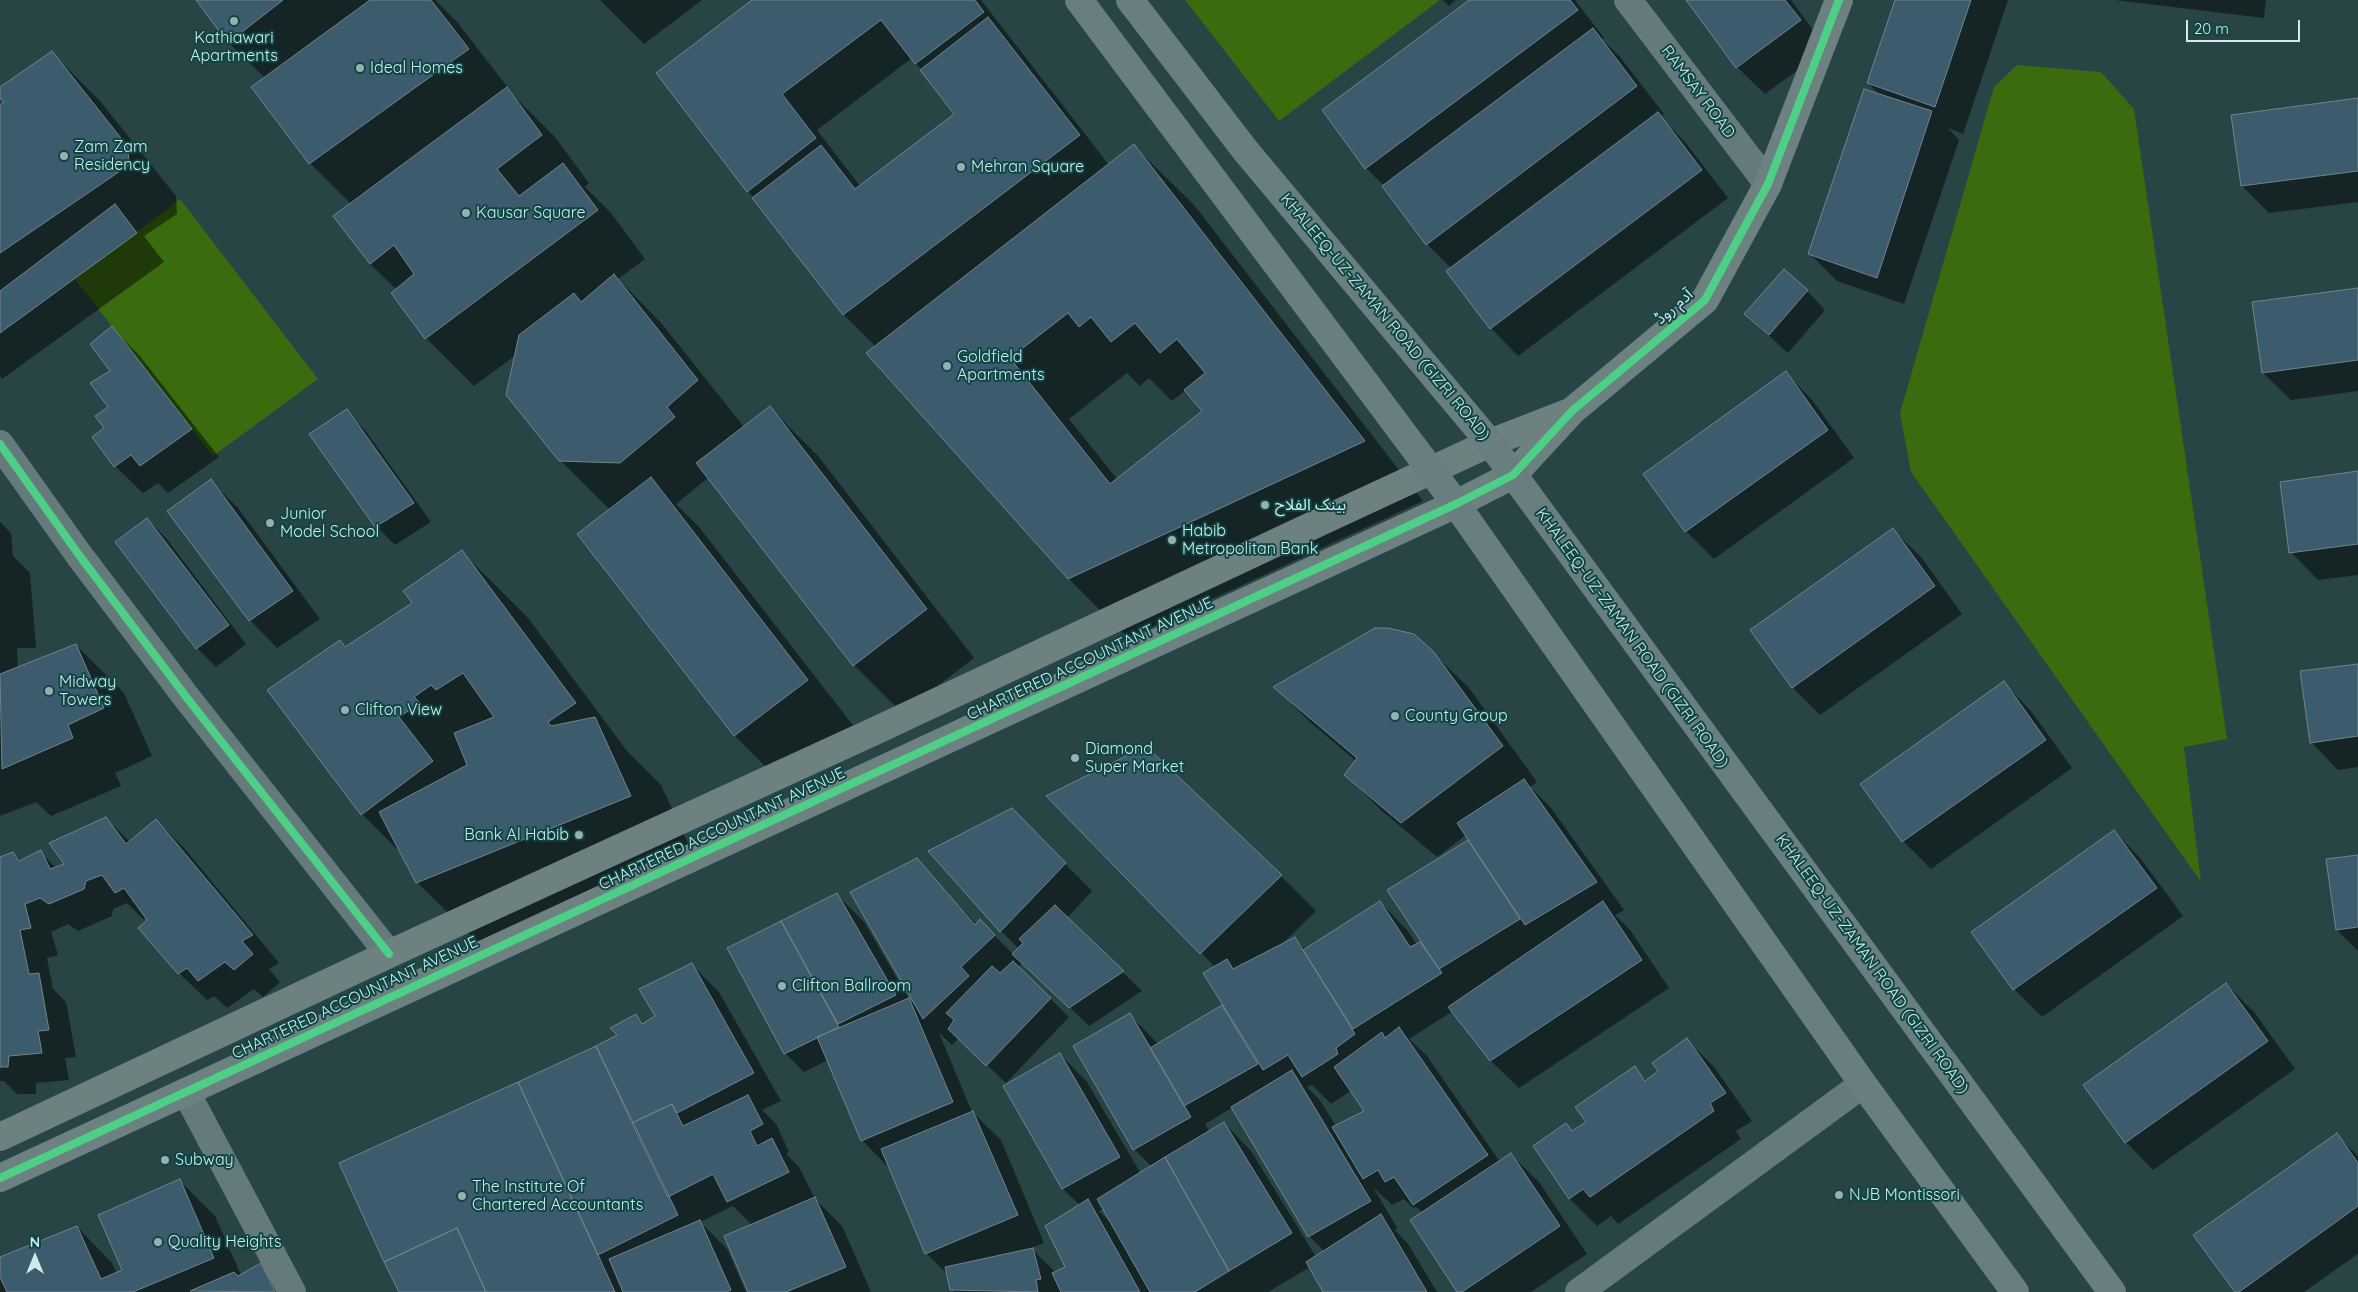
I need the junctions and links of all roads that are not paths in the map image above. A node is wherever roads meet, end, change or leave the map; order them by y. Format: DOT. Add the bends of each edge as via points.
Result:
graph roads {
  1 [pos="1079,0"];
  2 [pos="1130,0"];
  3 [pos="1628,0"];
  4 [pos="1839,0"];
  5 [pos="1768,184"];
  6 [pos="1572,411"];
  7 [pos="1490,443"];
  8 [pos="0,444"];
  9 [pos="1431,472"];
  10 [pos="1513,475"];
  11 [pos="1456,504"];
  12 [pos="389,954"];
  13 [pos="1863,1084"];
  14 [pos="186,1092"];
  15 [pos="0,1137"];
  16 [pos="0,1178"];
  17 [pos="292,1292"];
  18 [pos="1579,1292"];
  19 [pos="2015,1292"];
  20 [pos="2112,1292"];
  1 -- 9 [label="main road"];
  2 -- 7 [label="main road, KHALEEQ-UZ-ZAMAN ROAD (GIZRI ROAD)" via="1245,150"];
  3 -- 5 [label="street, RAMSAY ROAD"];
  4 -- 5 [label="street, آدم روڈ"];
  5 -- 6 [label="street, آدم روڈ" via="1705,300"];
  6 -- 7 [label="street, آدم روڈ"];
  6 -- 10 [label="street, آدم روڈ"];
  7 -- 9 [label="street, آدم روڈ"];
  7 -- 10 [label="main road, KHALEEQ-UZ-ZAMAN ROAD (GIZRI ROAD)"];
  8 -- 12 [label="street" via="187,698"];
  9 -- 11 [label="main road"];
  9 -- 12 [label="street, CHARTERED ACCOUNTANT AVENUE"];
  10 -- 11 [label="street, آدم روڈ"];
  10 -- 20 [label="main road, KHALEEQ-UZ-ZAMAN ROAD (GIZRI ROAD)"];
  11 -- 13 [label="main road"];
  11 -- 14 [label="street, CHARTERED ACCOUNTANT AVENUE"];
  12 -- 15 [label="street, CHARTERED ACCOUNTANT AVENUE"];
  13 -- 18 [label="street"];
  13 -- 19 [label="main road"];
  14 -- 16 [label="street, CHARTERED ACCOUNTANT AVENUE"];
  14 -- 17 [label="street"];
}
